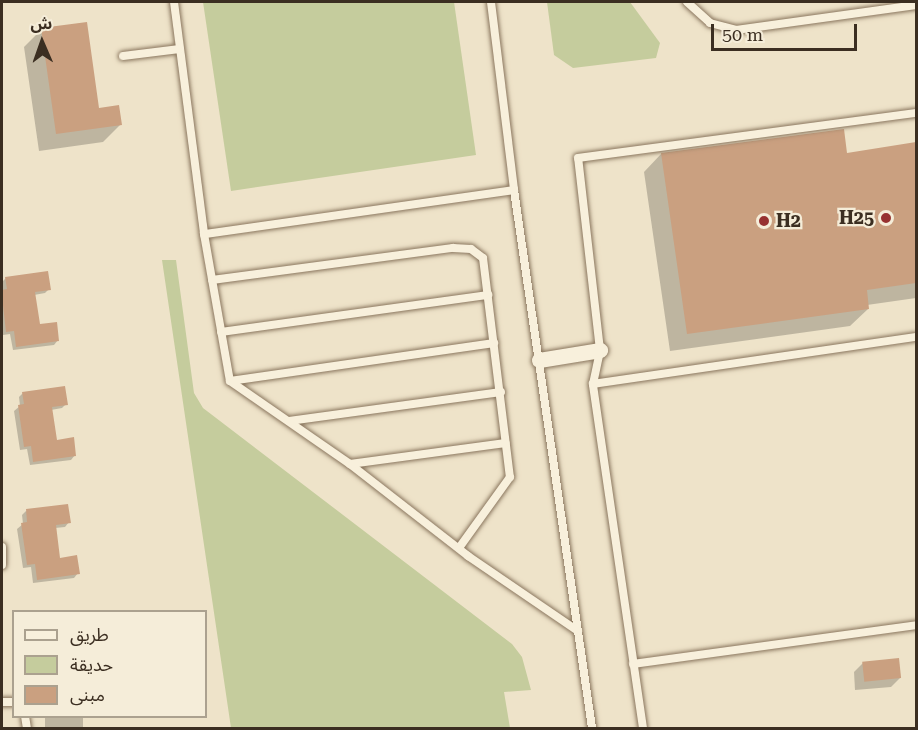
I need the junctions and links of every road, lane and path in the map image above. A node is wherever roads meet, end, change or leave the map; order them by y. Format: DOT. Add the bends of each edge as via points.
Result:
graph roads {
  1 [pos="174,2"];
  2 [pos="491,2"];
  3 [pos="687,2"];
  4 [pos="916,5"];
  5 [pos="180,49"];
  6 [pos="123,56"];
  7 [pos="916,113"];
  8 [pos="514,190"];
  9 [pos="204,234"];
  10 [pos="212,280"];
  11 [pos="488,295"];
  12 [pos="221,332"];
  13 [pos="916,337"];
  14 [pos="494,343"];
  15 [pos="600,350"];
  16 [pos="539,360"];
  17 [pos="230,381"];
  18 [pos="592,384"];
  19 [pos="501,392"];
  20 [pos="289,421"];
  21 [pos="506,443"];
  22 [pos="350,464"];
  23 [pos="2,547"];
  24 [pos="459,548"];
  25 [pos="2,565"];
  26 [pos="916,625"];
  27 [pos="578,631"];
  28 [pos="633,664"];
  29 [pos="592,729"];
  30 [pos="643,729"];
  1 -- 5 [label="lane"];
  2 -- 8 [label="lane"];
  3 -- 4 [label="lane" via="710,23 736,30"];
  5 -- 6 [label="lane"];
  5 -- 9 [label="lane"];
  7 -- 15 [label="lane" via="578,158"];
  8 -- 9 [label="lane"];
  8 -- 16 [label="lane"];
  9 -- 10 [label="lane"];
  10 -- 11 [label="lane" via="453,248 471,249 483,258"];
  10 -- 12 [label="lane"];
  11 -- 12 [label="lane"];
  11 -- 14 [label="lane"];
  12 -- 17 [label="lane"];
  13 -- 18 [label="lane"];
  14 -- 17 [label="lane"];
  14 -- 19 [label="lane"];
  15 -- 16 [label="street"];
  15 -- 18 [label="lane"];
  16 -- 27 [label="lane"];
  17 -- 20 [label="lane"];
  18 -- 28 [label="lane"];
  19 -- 20 [label="lane"];
  19 -- 21 [label="lane"];
  20 -- 22 [label="lane"];
  21 -- 22 [label="lane"];
  21 -- 24 [label="lane" via="510,477"];
  22 -- 24 [label="lane"];
  23 -- 25 [label="lane"];
  24 -- 27 [label="lane"];
  26 -- 28 [label="lane"];
  27 -- 29 [label="lane"];
  28 -- 30 [label="lane"];
}
